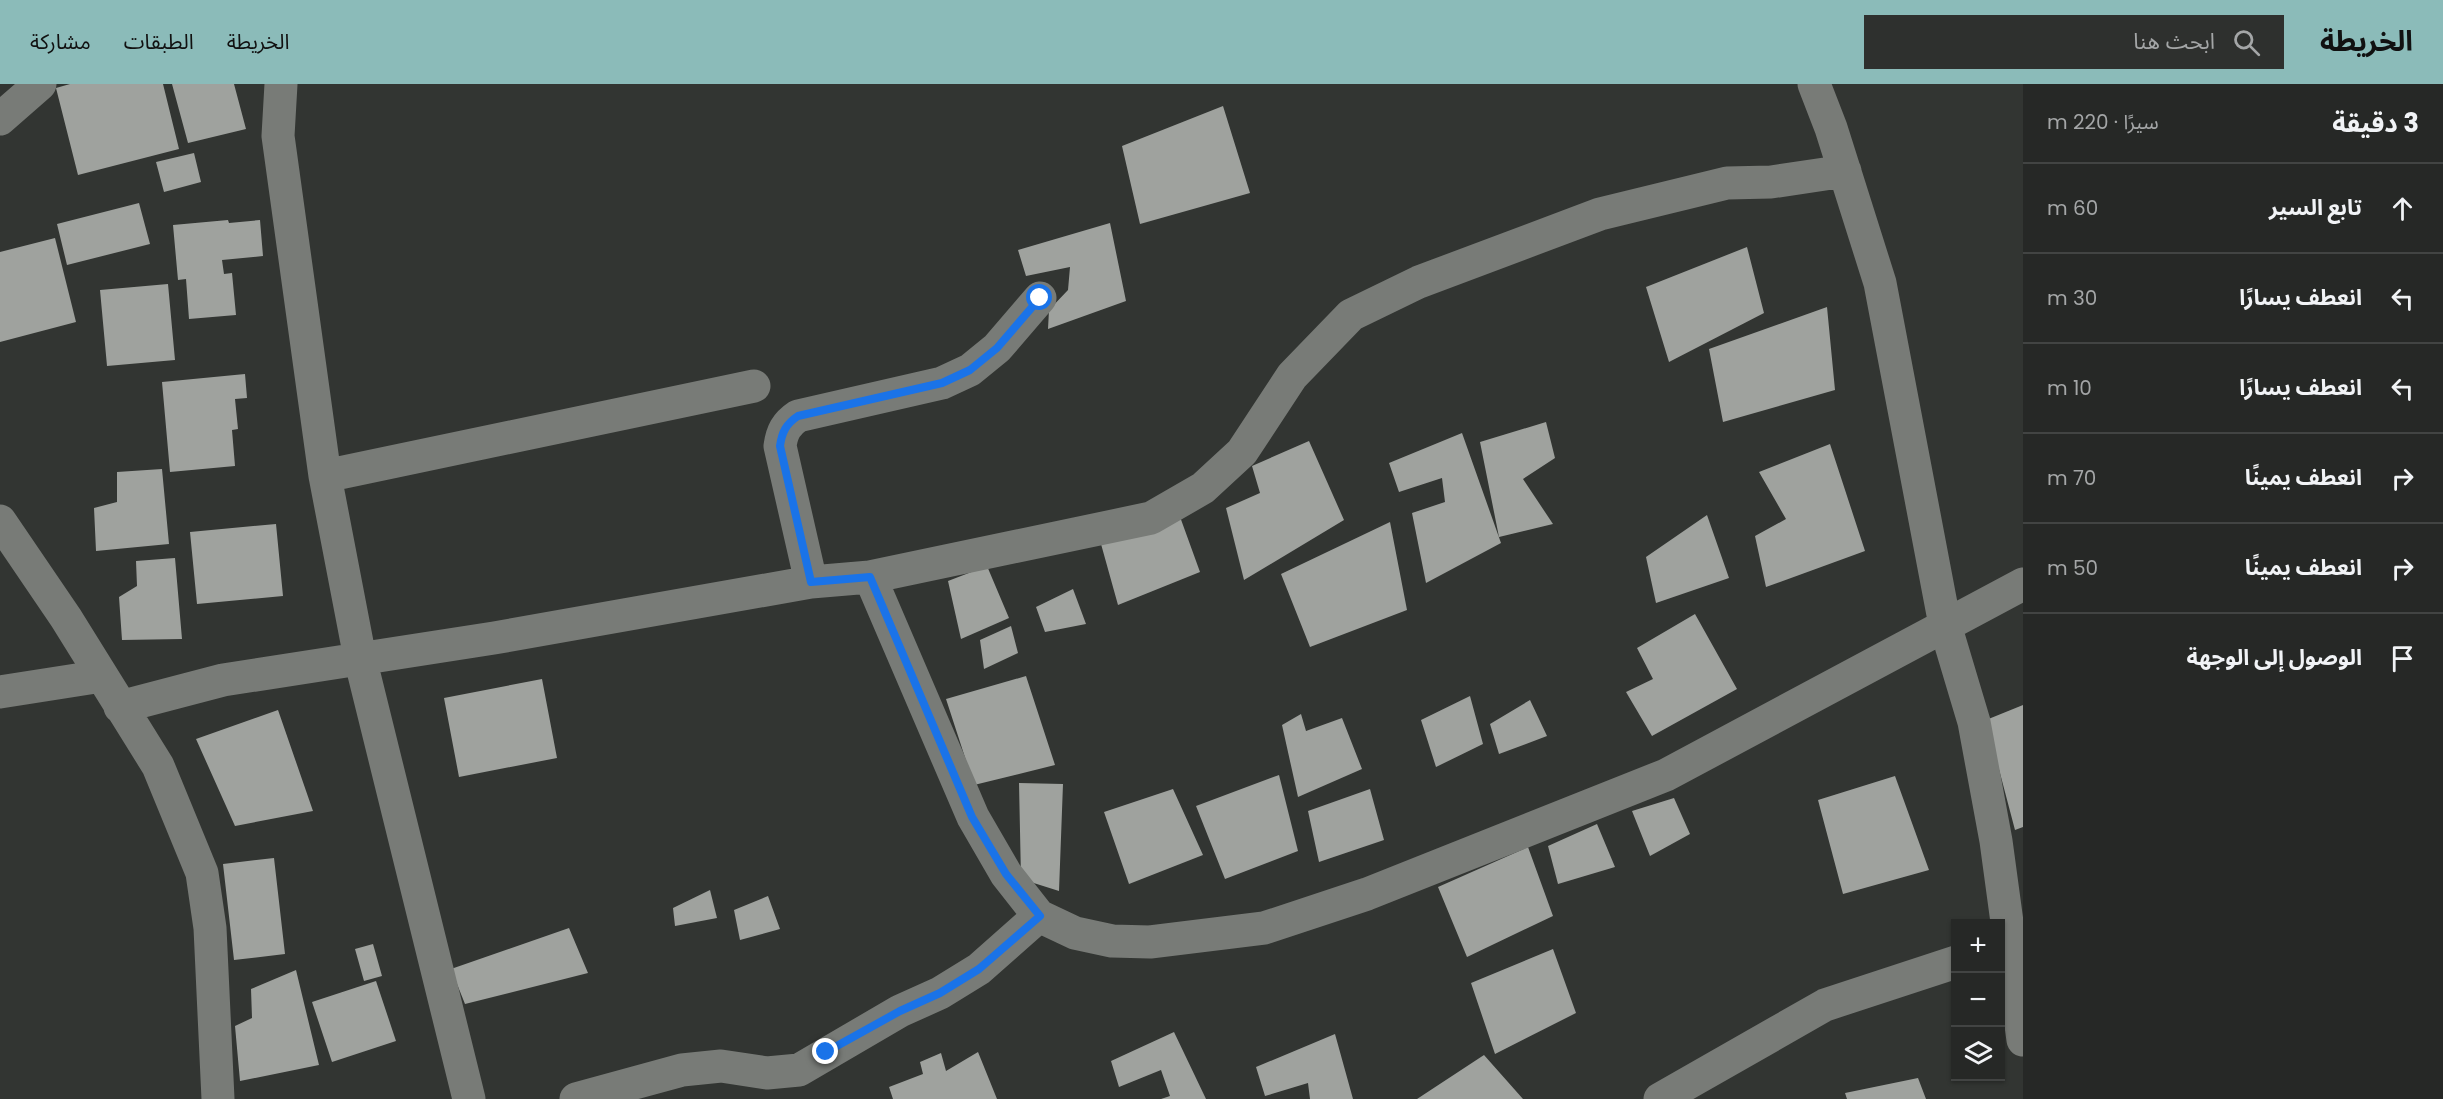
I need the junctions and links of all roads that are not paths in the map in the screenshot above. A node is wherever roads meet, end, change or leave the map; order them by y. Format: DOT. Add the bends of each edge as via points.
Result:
graph roads {
  1 [pos="40,84"];
  2 [pos="281,84"];
  3 [pos="1814,84"];
  4 [pos="0,119"];
  5 [pos="1845,171"];
  6 [pos="1040,298"];
  7 [pos="754,386"];
  8 [pos="325,476"];
  9 [pos="0,521"];
  10 [pos="870,577"];
  11 [pos="811,582"];
  12 [pos="2023,584"];
  13 [pos="1945,625"];
  14 [pos="360,658"];
  15 [pos="102,676"];
  16 [pos="0,692"];
  17 [pos="120,707"];
  18 [pos="1040,916"];
  19 [pos="2006,945"];
  20 [pos="1951,964"];
  21 [pos="2023,1040"];
  22 [pos="218,1099"];
  23 [pos="469,1099"];
  24 [pos="576,1099"];
  25 [pos="1660,1099"];
  1 -- 4 [label="street"];
  2 -- 8 [label="street" via="278,136"];
  3 -- 5 [label="street"];
  5 -- 10 [label="street" via="1771,182 1727,183 1600,214 1419,282 1351,315 1292,376 1242,452 1203,488 1151,518"];
  5 -- 13 [label="street" via="1880,283"];
  6 -- 11 [label="street" via="997,348 970,370 942,383 798,416 790,422 782,432 780,446"];
  7 -- 8 [label="street"];
  8 -- 14 [label="street"];
  9 -- 15 [label="street"];
  10 -- 11 [label="street"];
  10 -- 18 [label="street" via="972,817 1006,874"];
  11 -- 14 [label="street"];
  12 -- 13 [label="street"];
  13 -- 18 [label="street" via="1666,774 1367,894 1264,928 1150,942 1112,941 1075,933"];
  13 -- 19 [label="street" via="1974,722"];
  14 -- 17 [label="street" via="223,680"];
  14 -- 23 [label="street"];
  15 -- 16 [label="street"];
  15 -- 17 [label="street"];
  17 -- 22 [label="street" via="158,766 202,873 210,928"];
  18 -- 24 [label="street" via="970,975 799,1070 767,1073 721,1066 682,1070"];
  19 -- 21 [label="street"];
  20 -- 25 [label="street" via="1825,1005"];
}
